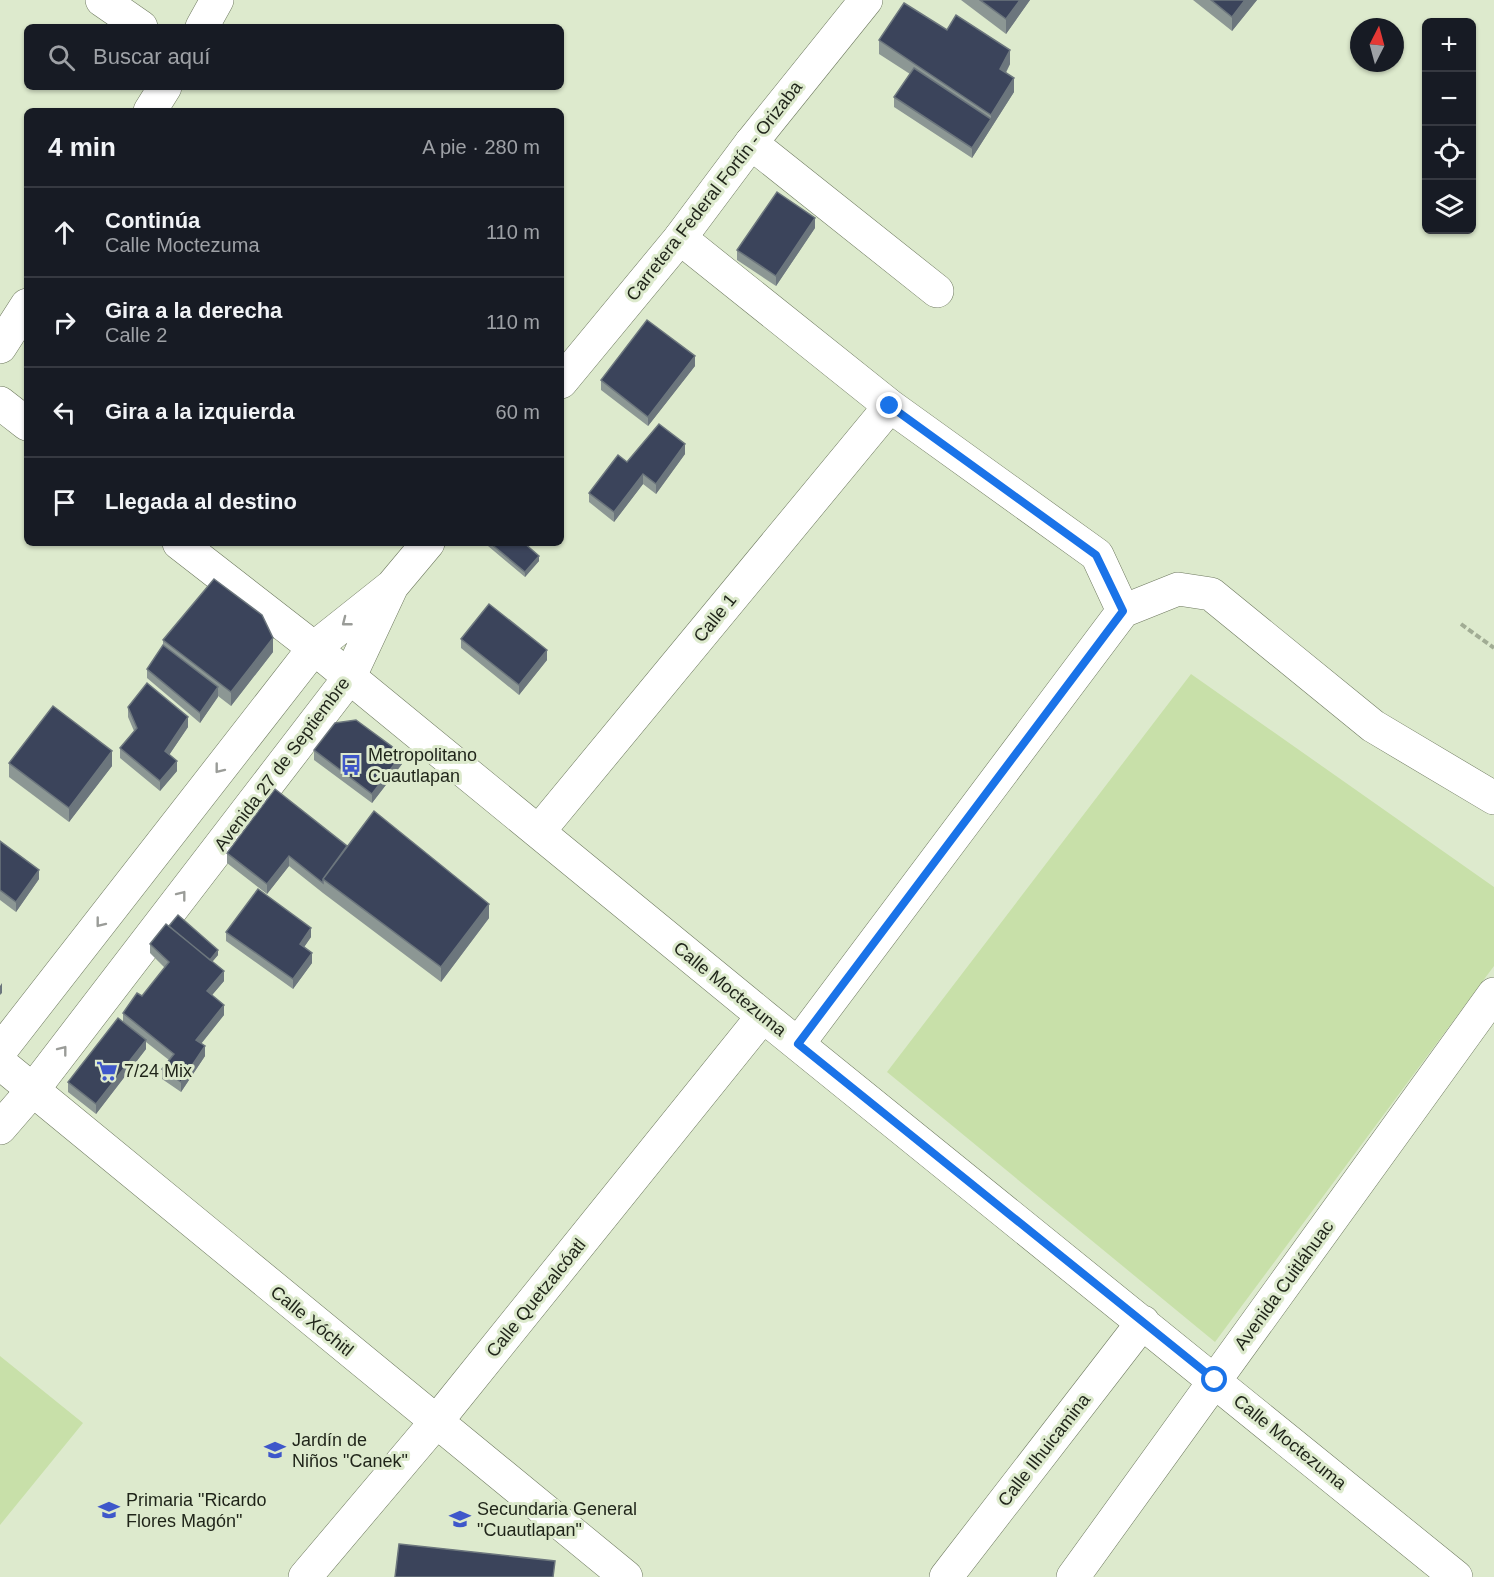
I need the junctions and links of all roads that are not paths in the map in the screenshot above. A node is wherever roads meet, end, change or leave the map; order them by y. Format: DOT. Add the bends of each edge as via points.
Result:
graph roads {
  1 [pos="102,0"];
  2 [pos="217,0"];
  3 [pos="866,0"];
  4 [pos="137,24"];
  5 [pos="204,24"];
  6 [pos="163,90"];
  7 [pos="152,108"];
  8 [pos="751,143"];
  9 [pos="680,238"];
  10 [pos="937,291"];
  11 [pos="24,310"];
  12 [pos="0,347"];
  13 [pos="564,378"];
  14 [pos="0,403"];
  15 [pos="890,406"];
  16 [pos="24,422"];
  17 [pos="183,546"];
  18 [pos="425,546"];
  19 [pos="392,586"];
  20 [pos="1123,611"];
  21 [pos="314,648"];
  22 [pos="349,678"];
  23 [pos="1494,798"];
  24 [pos="539,831"];
  25 [pos="1494,994"];
  26 [pos="763,1016"];
  27 [pos="798,1044"];
  28 [pos="0,1050"];
  29 [pos="0,1063"];
  30 [pos="32,1091"];
  31 [pos="0,1128"];
  32 [pos="1143,1322"];
  33 [pos="1215,1380"];
  34 [pos="436,1422"];
  35 [pos="305,1577"];
  36 [pos="626,1577"];
  37 [pos="946,1577"];
  38 [pos="1073,1577"];
  39 [pos="1456,1577"];
  1 -- 4 [label="street"];
  2 -- 5 [label="street"];
  3 -- 8 [label="street, Carretera Federal Fortín - Orizaba"];
  6 -- 7 [label="street"];
  8 -- 9 [label="street, Carretera Federal Fortín - Orizaba"];
  8 -- 10 [label="street"];
  9 -- 13 [label="street, Carretera Federal Fortín - Orizaba"];
  9 -- 15 [label="street"];
  11 -- 12 [label="street"];
  14 -- 16 [label="street"];
  15 -- 20 [label="street" via="1096,555"];
  15 -- 24 [label="street, Calle 1"];
  17 -- 21 [label="street, Calle Moctezuma"];
  18 -- 19 [label="street"];
  19 -- 21 [label="street, one-way"];
  19 -- 22 [label="street, Avenida 27 de Septiembre"];
  20 -- 23 [label="street" via="1178,589 1211,594 1373,726"];
  20 -- 27 [label="street"];
  21 -- 22 [label="street, Calle Moctezuma"];
  21 -- 28 [label="street, one-way"];
  22 -- 24 [label="street, Calle Moctezuma"];
  30 -- 22 [label="street, Avenida 27 de Septiembre, one-way"];
  24 -- 26 [label="street, Calle Moctezuma"];
  25 -- 33 [label="street, Avenida Cuitláhuac"];
  26 -- 27 [label="street, Calle Moctezuma"];
  26 -- 34 [label="street, Calle Quetzalcóatl"];
  27 -- 32 [label="street, Calle Moctezuma"];
  29 -- 30 [label="street, Calle Xóchitl"];
  30 -- 31 [label="street, Avenida 27 de Septiembre"];
  30 -- 34 [label="street, Calle Xóchitl"];
  32 -- 33 [label="street, Calle Moctezuma"];
  32 -- 37 [label="street, Calle Ilhuicamina"];
  33 -- 38 [label="street, Avenida Cuitláhuac"];
  33 -- 39 [label="street, Calle Moctezuma"];
  34 -- 35 [label="street, Calle Quetzalcóatl"];
  34 -- 36 [label="street, Calle Xóchitl"];
}
